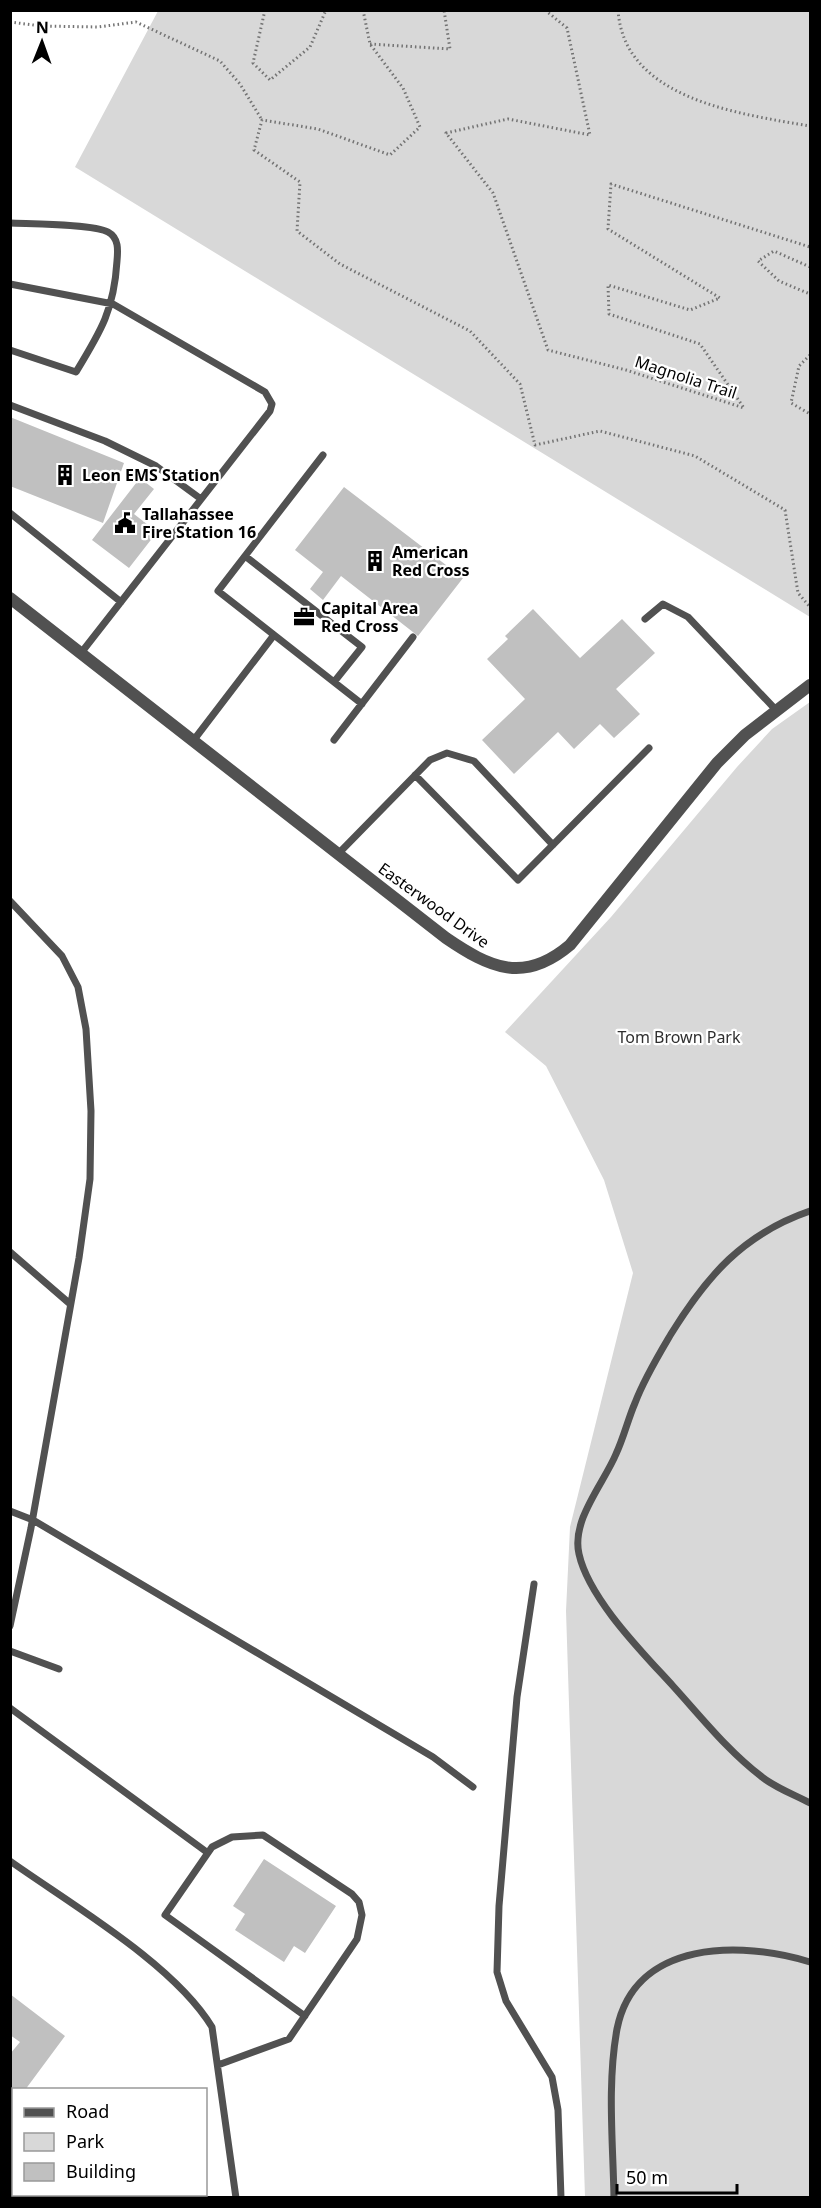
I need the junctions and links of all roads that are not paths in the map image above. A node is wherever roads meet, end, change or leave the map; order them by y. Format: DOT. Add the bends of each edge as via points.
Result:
graph roads {
  1 [pos="10,223"];
  2 [pos="10,284"];
  3 [pos="112,304"];
  4 [pos="10,350"];
  5 [pos="10,405"];
  6 [pos="323,455"];
  7 [pos="201,499"];
  8 [pos="10,513"];
  9 [pos="245,556"];
  10 [pos="10,598"];
  11 [pos="121,602"];
  12 [pos="645,619"];
  13 [pos="274,635"];
  14 [pos="413,637"];
  15 [pos="81,653"];
  16 [pos="334,682"];
  17 [pos="810,685"];
  18 [pos="362,704"];
  19 [pos="776,710"];
  20 [pos="334,740"];
  21 [pos="193,741"];
  22 [pos="649,748"];
  23 [pos="415,775"];
  24 [pos="553,844"];
  25 [pos="338,854"];
  26 [pos="10,901"];
  27 [pos="810,1211"];
  28 [pos="10,1252"];
  29 [pos="69,1303"];
  30 [pos="10,1512"];
  31 [pos="33,1520"];
  32 [pos="534,1584"];
  33 [pos="10,1626"];
  34 [pos="10,1651"];
  35 [pos="59,1669"];
  36 [pos="10,1708"];
  37 [pos="473,1787"];
  38 [pos="810,1803"];
  39 [pos="208,1853"];
  40 [pos="10,1861"];
  41 [pos="810,1962"];
  42 [pos="305,2016"];
  43 [pos="218,2065"];
  44 [pos="236,2198"];
  45 [pos="561,2198"];
  46 [pos="614,2198"];
  1 -- 3 [label="lane" via="109,232 118,248"];
  2 -- 3 [label="lane"];
  3 -- 4 [label="lane" via="76,372"];
  3 -- 7 [label="lane" via="265,392 272,404"];
  5 -- 7 [label="lane" via="105,441 156,466"];
  6 -- 9 [label="lane"];
  7 -- 11 [label="lane"];
  8 -- 11 [label="lane"];
  9 -- 13 [label="lane" via="218,591"];
  9 -- 16 [label="lane" via="362,647"];
  10 -- 15 [label="street, Easterwood Drive"];
  11 -- 15 [label="lane"];
  12 -- 19 [label="lane" via="663,604 688,617"];
  13 -- 16 [label="lane"];
  13 -- 21 [label="lane"];
  14 -- 18 [label="lane"];
  15 -- 21 [label="street, Easterwood Drive"];
  16 -- 18 [label="lane"];
  17 -- 19 [label="street, Easterwood Drive"];
  18 -- 20 [label="lane"];
  19 -- 25 [label="street, Easterwood Drive" via="717,764 570,945 541,964 507,968 474,957"];
  21 -- 25 [label="street, Easterwood Drive"];
  22 -- 24 [label="lane"];
  23 -- 24 [label="lane" via="430,760 447,753 474,761"];
  23 -- 24 [label="lane" via="518,880"];
  23 -- 25 [label="lane"];
  26 -- 29 [label="lane" via="62,956 78,987 87,1029 90,1179"];
  27 -- 38 [label="lane" via="770,1229 741,1249 698,1291 654,1362 635,1402 616,1455 584,1518 578,1553 587,1576 622,1629 733,1754 765,1779"];
  28 -- 29 [label="lane"];
  29 -- 31 [label="lane"];
  30 -- 31 [label="lane"];
  31 -- 33 [label="lane"];
  31 -- 37 [label="lane" via="433,1757"];
  32 -- 45 [label="lane" via="517,1696 497,1972 506,2001 552,2078 558,2110"];
  34 -- 35 [label="lane"];
  36 -- 39 [label="lane"];
  39 -- 42 [label="lane" via="165,1915"];
  39 -- 42 [label="lane" via="232,1837 263,1835 359,1902 362,1915 357,1939"];
  40 -- 43 [label="lane" via="153,1963 201,2010 212,2027"];
  41 -- 46 [label="lane" via="759,1953 698,1952 665,1964 634,1991 617,2028 612,2080"];
  42 -- 43 [label="lane" via="289,2039"];
  43 -- 44 [label="lane"];
}
